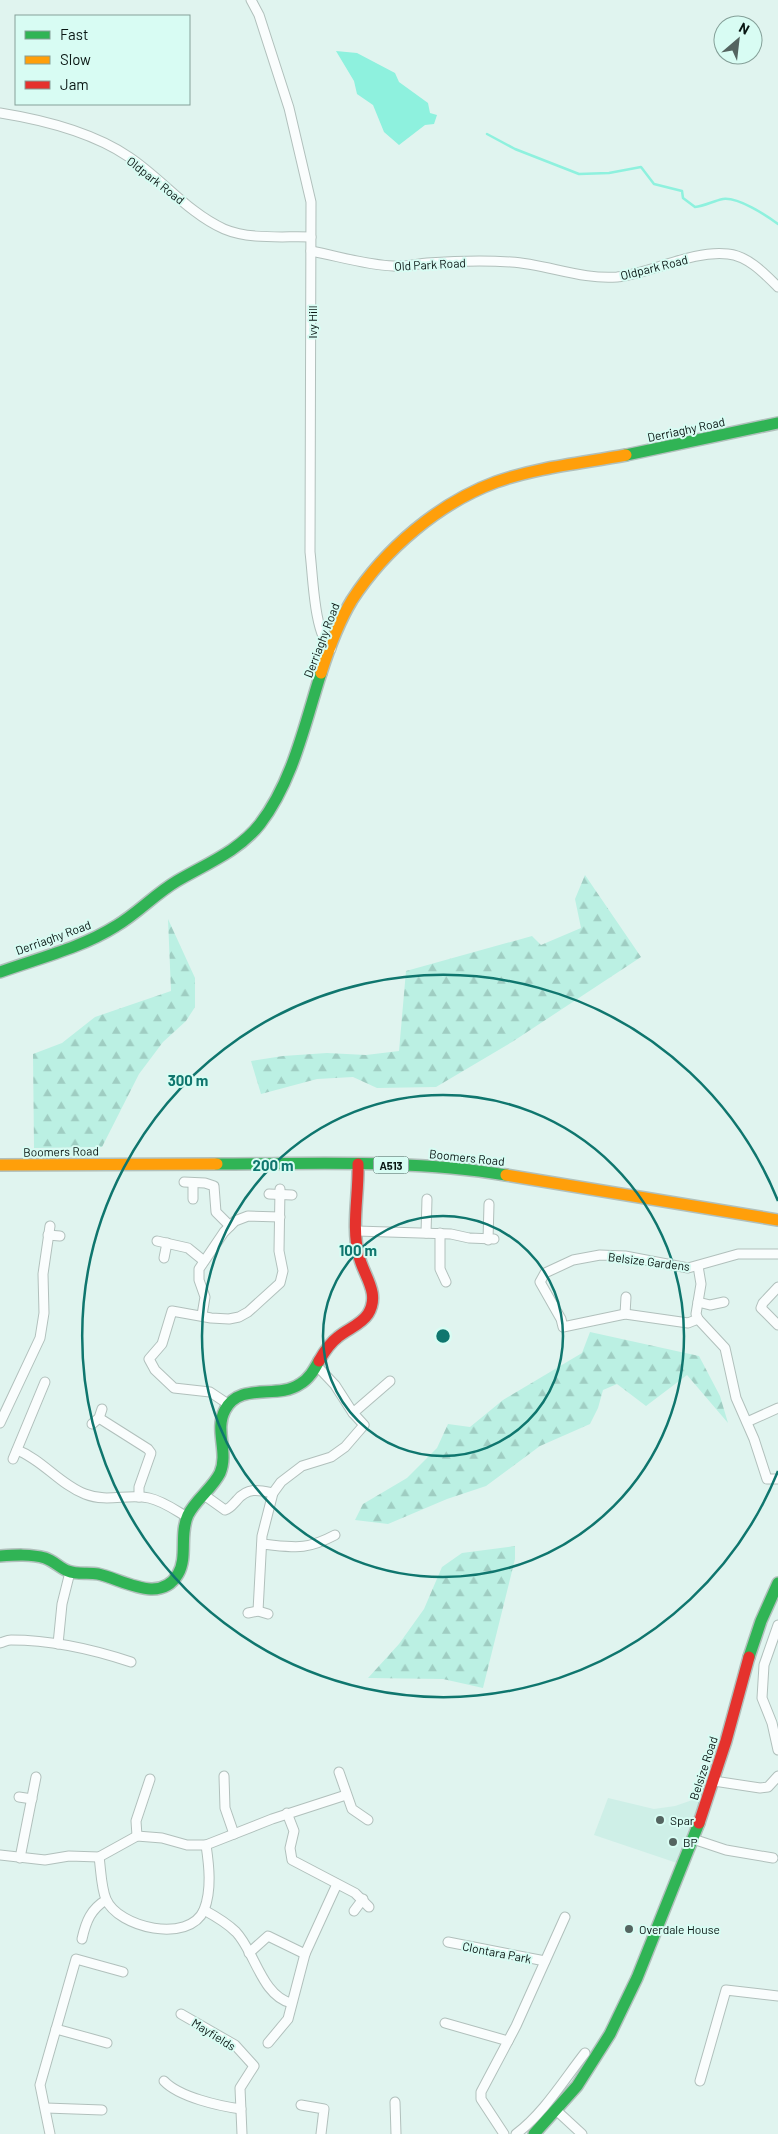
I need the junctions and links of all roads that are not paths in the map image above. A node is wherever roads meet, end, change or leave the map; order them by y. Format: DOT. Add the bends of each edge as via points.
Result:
graph roads {
  1 [pos="251,0"];
  2 [pos="0,113"];
  3 [pos="311,237"];
  4 [pos="311,251"];
  5 [pos="520,263"];
  6 [pos="778,287"];
  7 [pos="778,423"];
  8 [pos="331,649"];
  9 [pos="0,972"];
  10 [pos="358,1164"];
  11 [pos="0,1165"];
  12 [pos="280,1192"];
  13 [pos="269,1194"];
  14 [pos="292,1195"];
  15 [pos="192,1198"];
  16 [pos="427,1199"];
  17 [pos="489,1204"];
  18 [pos="280,1217"];
  19 [pos="778,1220"];
  20 [pos="230,1226"];
  21 [pos="357,1231"];
  22 [pos="426,1233"];
  23 [pos="440,1233"];
  24 [pos="60,1236"];
  25 [pos="156,1241"];
  26 [pos="167,1243"];
  27 [pos="778,1254"];
  28 [pos="164,1258"];
  29 [pos="204,1261"];
  30 [pos="698,1266"];
  31 [pos="446,1282"];
  32 [pos="778,1287"];
  33 [pos="626,1297"];
  34 [pos="698,1302"];
  35 [pos="724,1302"];
  36 [pos="625,1314"];
  37 [pos="202,1315"];
  38 [pos="698,1319"];
  39 [pos="778,1325"];
  40 [pos="316,1366"];
  41 [pos="390,1381"];
  42 [pos="45,1382"];
  43 [pos="228,1404"];
  44 [pos="778,1408"];
  45 [pos="353,1413"];
  46 [pos="98,1417"];
  47 [pos="747,1422"];
  48 [pos="0,1423"];
  49 [pos="17,1450"];
  50 [pos="13,1459"];
  51 [pos="778,1479"];
  52 [pos="274,1493"];
  53 [pos="204,1495"];
  54 [pos="138,1497"];
  55 [pos="186,1517"];
  56 [pos="335,1535"];
  57 [pos="262,1544"];
  58 [pos="0,1556"];
  59 [pos="70,1572"];
  60 [pos="778,1583"];
  61 [pos="258,1611"];
  62 [pos="248,1613"];
  63 [pos="268,1614"];
  64 [pos="778,1625"];
  65 [pos="0,1643"];
  66 [pos="58,1644"];
  67 [pos="131,1662"];
  68 [pos="778,1750"];
  69 [pos="339,1772"];
  70 [pos="224,1776"];
  71 [pos="778,1776"];
  72 [pos="36,1777"];
  73 [pos="714,1781"];
  74 [pos="145,1784"];
  75 [pos="346,1795"];
  76 [pos="19,1796"];
  77 [pos="32,1799"];
  78 [pos="287,1814"];
  79 [pos="368,1820"];
  80 [pos="234,1834"];
  81 [pos="137,1836"];
  82 [pos="693,1839"];
  83 [pos="206,1845"];
  84 [pos="0,1855"];
  85 [pos="99,1857"];
  86 [pos="20,1858"];
  87 [pos="773,1858"];
  88 [pos="338,1884"];
  89 [pos="363,1899"];
  90 [pos="106,1900"];
  91 [pos="369,1907"];
  92 [pos="204,1910"];
  93 [pos="354,1911"];
  94 [pos="566,1917"];
  95 [pos="82,1938"];
  96 [pos="448,1942"];
  97 [pos="249,1953"];
  98 [pos="305,1954"];
  99 [pos="545,1961"];
  100 [pos="123,1972"];
  101 [pos="778,1996"];
  102 [pos="291,2003"];
  103 [pos="181,2014"];
  104 [pos="445,2023"];
  105 [pos="56,2030"];
  106 [pos="508,2041"];
  107 [pos="272,2042"];
  108 [pos="107,2043"];
  109 [pos="584,2053"];
  110 [pos="164,2081"];
  111 [pos="700,2081"];
  112 [pos="395,2102"];
  113 [pos="301,2105"];
  114 [pos="46,2108"];
  115 [pos="241,2109"];
  116 [pos="102,2110"];
  117 [pos="557,2111"];
  118 [pos="50,2134"];
  119 [pos="242,2134"];
  120 [pos="321,2134"];
  121 [pos="396,2134"];
  122 [pos="503,2134"];
  123 [pos="516,2134"];
  124 [pos="534,2134"];
  125 [pos="582,2134"];
  1 -- 3 [label="street, Ivy Hill" via="266,35 292,122 311,202"];
  2 -- 3 [label="street, Oldpark Road" via="32,118 100,142 129,157 199,214 224,229 271,237"];
  3 -- 4 [label="street, Ivy Hill"];
  4 -- 5 [label="street, Old Park Road" via="395,266 459,261"];
  4 -- 8 [label="street, Ivy Hill" via="310,552 323,637"];
  5 -- 6 [label="street, Oldpark Road" via="616,277 698,257 729,254 750,262"];
  7 -- 8 [label="street, Derriaghy Road" via="650,451 515,474 472,491 430,519 366,581 350,602"];
  8 -- 9 [label="street, Derriaghy Road" via="286,780 260,824 246,839 158,894 117,925"];
  10 -- 11 [label="street, Boomers Road / A513"];
  10 -- 19 [label="street, Boomers Road / A513" via="478,1170"];
  10 -- 21 [label="street"];
  12 -- 13 [label="street"];
  12 -- 14 [label="street"];
  12 -- 18 [label="street"];
  15 -- 20 [label="street" via="189,1182 214,1186 216,1212"];
  16 -- 22 [label="street"];
  17 -- 23 [label="street" via="484,1216 491,1240"];
  18 -- 20 [label="street" via="248,1216"];
  18 -- 37 [label="street" via="279,1251 283,1271 280,1283 248,1312 239,1316 229,1319"];
  20 -- 29 [label="street"];
  21 -- 22 [label="street"];
  21 -- 40 [label="street" via="359,1259 373,1289 372,1304 361,1321 333,1340"];
  22 -- 23 [label="street"];
  23 -- 31 [label="street" via="440,1269"];
  24 -- 48 [label="street" via="49,1231 40,1338"];
  25 -- 26 [label="street"];
  26 -- 28 [label="street"];
  26 -- 29 [label="street" via="192,1250"];
  27 -- 30 [label="street, Belsize Gardens" via="738,1254"];
  29 -- 37 [label="street" via="199,1269 205,1297"];
  30 -- 34 [label="street, Belsize Gardens" via="701,1284"];
  30 -- 36 [label="street, Belsize Gardens" via="688,1268 625,1256 600,1255 573,1260 545,1273 540,1282 563,1327"];
  32 -- 39 [label="street" via="761,1308"];
  33 -- 36 [label="street"];
  34 -- 35 [label="street" via="710,1305"];
  34 -- 38 [label="street, Belsize Gardens"];
  36 -- 38 [label="street" via="688,1323"];
  37 -- 43 [label="street" via="172,1310 166,1336 149,1362 174,1388 210,1392"];
  38 -- 47 [label="street" via="725,1348 736,1398"];
  40 -- 43 [label="street" via="298,1386 283,1391 248,1393"];
  40 -- 45 [label="street" via="335,1385"];
  41 -- 45 [label="street"];
  42 -- 49 [label="street"];
  43 -- 53 [label="street" via="220,1423 224,1464 218,1478"];
  44 -- 47 [label="street"];
  45 -- 52 [label="street" via="364,1425 345,1447 331,1457 302,1466 281,1482"];
  46 -- 54 [label="street" via="151,1454"];
  47 -- 51 [label="street" via="767,1479"];
  49 -- 50 [label="street"];
  49 -- 54 [label="street" via="38,1460 82,1493 98,1498"];
  52 -- 53 [label="street" via="254,1489 225,1510"];
  52 -- 57 [label="street"];
  53 -- 55 [label="street"];
  54 -- 55 [label="street" via="160,1501"];
  55 -- 59 [label="street" via="182,1564 177,1576 167,1584 146,1589 92,1573"];
  56 -- 57 [label="street" via="301,1548"];
  57 -- 61 [label="street"];
  58 -- 59 [label="street" via="48,1558"];
  59 -- 66 [label="street" via="62,1604"];
  60 -- 73 [label="street, Belsize Road" via="752,1648"];
  61 -- 62 [label="street"];
  61 -- 63 [label="street"];
  64 -- 68 [label="street" via="764,1666 762,1698"];
  65 -- 66 [label="street" via="8,1640"];
  66 -- 67 [label="street" via="98,1651"];
  69 -- 75 [label="street"];
  70 -- 80 [label="street" via="228,1797 224,1808"];
  71 -- 73 [label="street" via="768,1787 760,1788"];
  72 -- 77 [label="street"];
  73 -- 82 [label="street, Belsize Road"];
  74 -- 81 [label="street" via="136,1821"];
  75 -- 78 [label="street"];
  75 -- 79 [label="street" via="352,1809"];
  76 -- 77 [label="street"];
  77 -- 86 [label="street"];
  78 -- 80 [label="street"];
  78 -- 88 [label="street" via="294,1831 290,1848 292,1860"];
  80 -- 83 [label="street"];
  81 -- 83 [label="street"];
  81 -- 85 [label="street"];
  82 -- 87 [label="street" via="726,1850"];
  82 -- 117 [label="street, Belsize Road" via="612,2034 586,2076"];
  83 -- 92 [label="street" via="210,1867"];
  84 -- 86 [label="street"];
  85 -- 86 [label="street"];
  85 -- 90 [label="street"];
  88 -- 89 [label="street"];
  88 -- 98 [label="street"];
  89 -- 91 [label="street"];
  89 -- 93 [label="street"];
  90 -- 92 [label="street" via="124,1919 162,1929 186,1926"];
  90 -- 95 [label="street" via="95,1907 85,1924"];
  92 -- 97 [label="street" via="236,1932"];
  94 -- 99 [label="street, Clontara Park"];
  96 -- 99 [label="street, Clontara Park"];
  97 -- 98 [label="street" via="268,1936"];
  97 -- 102 [label="street" via="272,1990 282,2001"];
  98 -- 102 [label="street"];
  99 -- 106 [label="street, Clontara Park"];
  100 -- 105 [label="street" via="76,1959"];
  101 -- 111 [label="street" via="726,1990"];
  102 -- 107 [label="street" via="288,2019"];
  103 -- 115 [label="street, Mayfields" via="235,2045 254,2066 240,2088"];
  104 -- 106 [label="street"];
  105 -- 108 [label="street"];
  105 -- 114 [label="street" via="40,2085"];
  106 -- 122 [label="street, Clontara Park" via="481,2092 481,2099"];
  109 -- 123 [label="street" via="541,2110"];
  110 -- 115 [label="street" via="172,2089 221,2107"];
  112 -- 121 [label="street"];
  113 -- 120 [label="street" via="324,2109"];
  114 -- 116 [label="street"];
  114 -- 118 [label="street"];
  115 -- 119 [label="street, Mayfields"];
  117 -- 124 [label="street, Belsize Road"];
  117 -- 125 [label="street"];
}
